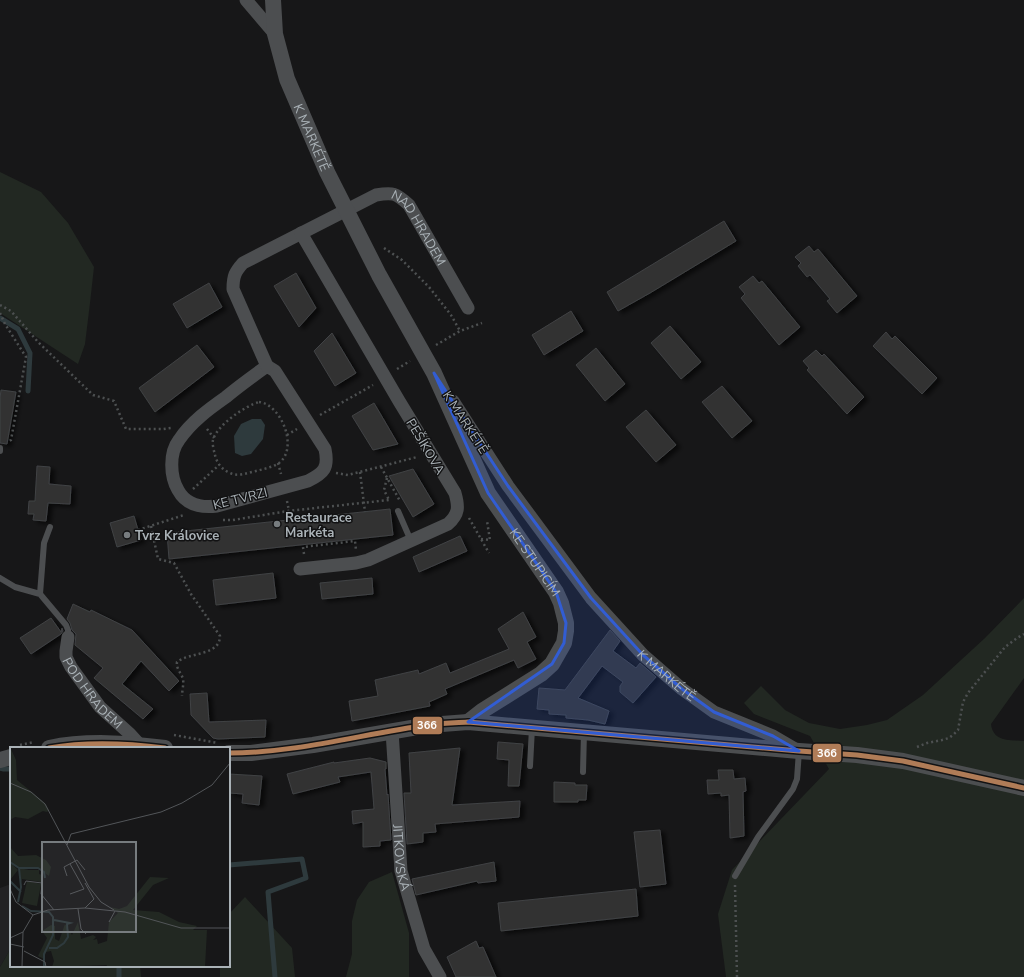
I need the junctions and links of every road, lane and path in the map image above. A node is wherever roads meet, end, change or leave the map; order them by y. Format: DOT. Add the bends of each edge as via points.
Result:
graph roads {
  1 [pos="246,0"];
  2 [pos="274,0"];
  3 [pos="275,34"];
  4 [pos="346,210"];
  5 [pos="301,233"];
  6 [pos="381,246"];
  7 [pos="0,305"];
  8 [pos="468,308"];
  9 [pos="0,314"];
  10 [pos="482,323"];
  11 [pos="460,331"];
  12 [pos="435,345"];
  13 [pos="267,366"];
  14 [pos="434,373"];
  15 [pos="385,377"];
  16 [pos="308,423"];
  17 [pos="192,424"];
  18 [pos="287,435"];
  19 [pos="0,449"];
  20 [pos="422,456"];
  21 [pos="219,465"];
  22 [pos="381,467"];
  23 [pos="324,470"];
  24 [pos="360,472"];
  25 [pos="387,478"];
  26 [pos="455,493"];
  27 [pos="184,498"];
  28 [pos="389,500"];
  29 [pos="363,503"];
  30 [pos="198,505"];
  31 [pos="398,511"];
  32 [pos="365,512"];
  33 [pos="220,520"];
  34 [pos="487,520"];
  35 [pos="152,526"];
  36 [pos="50,527"];
  37 [pos="138,530"];
  38 [pos="481,539"];
  39 [pos="411,541"];
  40 [pos="489,553"];
  41 [pos="356,555"];
  42 [pos="303,569"];
  43 [pos="0,578"];
  44 [pos="40,594"];
  45 [pos="1024,634"];
  46 [pos="68,637"];
  47 [pos="182,696"];
  48 [pos="468,722"];
  49 [pos="532,728"];
  50 [pos="392,731"];
  51 [pos="584,732"];
  52 [pos="140,745"];
  53 [pos="54,747"];
  54 [pos="157,747"];
  55 [pos="799,752"];
  56 [pos="230,753"];
  57 [pos="10,757"];
  58 [pos="0,760"];
  59 [pos="903,761"];
  60 [pos="530,766"];
  61 [pos="583,772"];
  62 [pos="1024,788"];
  63 [pos="735,876"];
  64 [pos="440,977"];
  65 [pos="737,977"];
  1 -- 3 [label="street, K MARKÉTĚ"];
  2 -- 3 [label="street"];
  3 -- 4 [label="street, K MARKÉTĚ" via="287,79"];
  4 -- 5 [label="street"];
  4 -- 8 [label="street, NAD HRADEM" via="376,195 388,193 399,196 409,205"];
  4 -- 14 [label="street, K MARKÉTĚ"];
  5 -- 13 [label="street" via="243,263 233,280 233,289"];
  5 -- 15 [label="street, PEŠÍKOVA"];
  6 -- 11 [label="path" via="402,260 429,288 451,315"];
  7 -- 17 [label="path" via="12,311 38,342 93,395 114,401 126,429 163,429"];
  9 -- 19 [label="path" via="26,357 11,440"];
  10 -- 11 [label="path"];
  11 -- 12 [label="path"];
  13 -- 16 [label="street" via="275,371"];
  13 -- 17 [label="street"];
  14 -- 48 [label="street, KE STUPICÍM" via="488,493 556,592 566,623 564,643 552,664"];
  14 -- 55 [label="street, K MARKÉTĚ" via="508,486 572,573 591,598 643,654 682,689 714,712 774,736"];
  15 -- 16 [label="path"];
  15 -- 26 [label="street, PEŠÍKOVA"];
  16 -- 18 [label="path"];
  16 -- 23 [label="street" via="325,450"];
  17 -- 27 [label="street" via="178,440 172,458 175,482"];
  18 -- 21 [label="path" via="288,443 280,463 241,475 234,475"];
  18 -- 21 [label="path" via="270,405 264,402 253,403 225,422 216,434 213,441 214,453"];
  20 -- 22 [label="path"];
  21 -- 27 [label="path"];
  22 -- 24 [label="path"];
  22 -- 25 [label="path"];
  23 -- 24 [label="path" via="348,475"];
  23 -- 30 [label="street, KE TVRZI" via="308,481 217,506"];
  24 -- 29 [label="path"];
  25 -- 28 [label="path" via="384,490"];
  25 -- 31 [label="path" via="404,508"];
  26 -- 38 [label="path"];
  26 -- 39 [label="street, PEŠÍKOVA" via="457,510 454,518 448,524"];
  27 -- 30 [label="street, KE TVRZI"];
  28 -- 29 [label="path"];
  28 -- 31 [label="path" via="394,510"];
  29 -- 32 [label="path"];
  29 -- 33 [label="path"];
  30 -- 35 [label="path" via="196,511"];
  31 -- 39 [label="lane"];
  34 -- 38 [label="path" via="490,540"];
  35 -- 37 [label="path"];
  35 -- 47 [label="path" via="158,559 174,563 191,594 220,636 219,644 212,650 194,654 177,662 183,681"];
  36 -- 44 [label="lane" via="44,543"];
  38 -- 40 [label="path"];
  39 -- 42 [label="street, PEŠÍKOVA" via="368,560"];
  41 -- 42 [label="path" via="355,541 303,548"];
  43 -- 44 [label="lane" via="15,587"];
  44 -- 46 [label="lane, POD HRADEM" via="66,625"];
  45 -- 59 [label="path" via="1005,647 968,693 958,730 949,738 912,749"];
  46 -- 52 [label="street, POD HRADEM" via="66,657 71,667 100,707"];
  48 -- 49 [label="street"];
  48 -- 50 [label="street"];
  49 -- 51 [label="street"];
  49 -- 60 [label="lane"];
  50 -- 56 [label="street" via="251,753"];
  50 -- 64 [label="street, JITKOVSKÁ" via="401,871 424,948"];
  51 -- 55 [label="street"];
  51 -- 61 [label="lane"];
  52 -- 53 [label="street" via="105,743"];
  52 -- 54 [label="street"];
  55 -- 59 [label="street" via="857,755"];
  55 -- 63 [label="lane" via="797,779 793,789 758,837"];
  57 -- 58 [label="street"];
  59 -- 62 [label="street"];
  63 -- 65 [label="path"];
}
